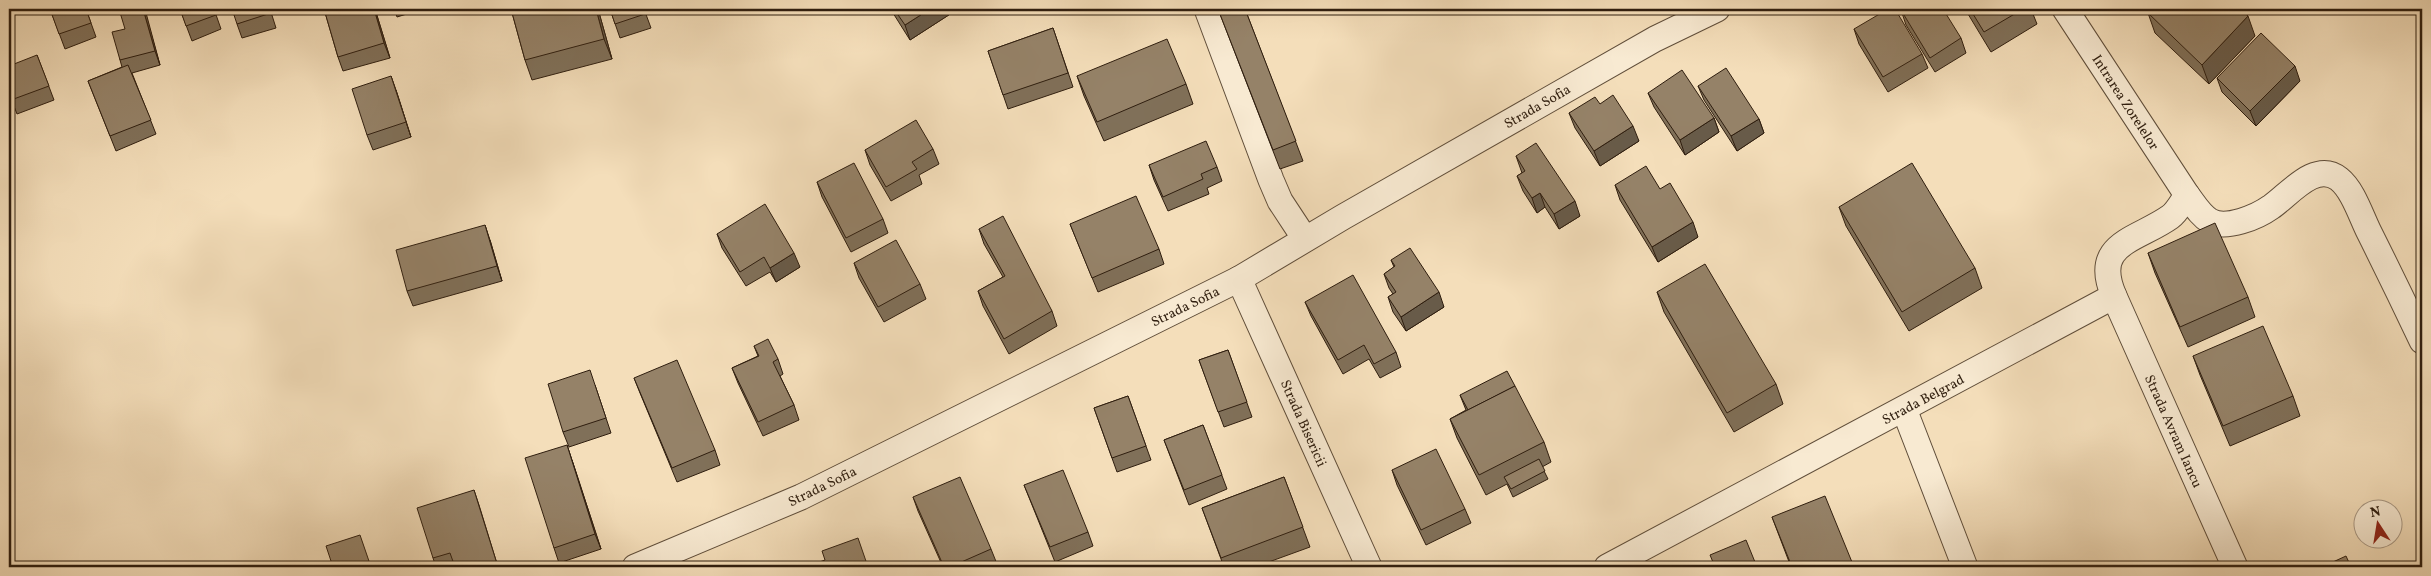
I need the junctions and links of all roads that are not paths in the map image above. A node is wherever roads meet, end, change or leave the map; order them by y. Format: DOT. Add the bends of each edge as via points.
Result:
graph roads {
  1 [pos="1207,9"];
  2 [pos="1717,9"];
  3 [pos="2065,9"];
  4 [pos="2188,195"];
  5 [pos="1305,239"];
  6 [pos="1239,279"];
  7 [pos="2114,296"];
  8 [pos="2422,341"];
  9 [pos="1904,409"];
  10 [pos="635,567"];
  11 [pos="1369,567"];
  12 [pos="1607,567"];
  13 [pos="1965,567"];
  14 [pos="2235,567"];
  1 -- 5 [label="street" via="1271,180 1280,201"];
  2 -- 5 [label="street, Strada Sofia" via="1647,44"];
  3 -- 4 [label="street, Intrarea Zorelelor"];
  4 -- 7 [label="street" via="2172,216 2123,244 2110,256 2106,267"];
  4 -- 8 [label="street, Intrarea Zorelelor" via="2201,213 2211,222 2221,225 2270,208 2306,179 2329,174 2339,179 2358,208"];
  5 -- 6 [label="street, Strada Sofia"];
  6 -- 10 [label="street, Strada Sofia" via="801,497"];
  6 -- 11 [label="street, Strada Bisericii"];
  7 -- 9 [label="street, Strada Belgrad"];
  7 -- 14 [label="street, Strada Avram Iancu"];
  9 -- 12 [label="street, Strada Belgrad"];
  9 -- 13 [label="street"];
}
